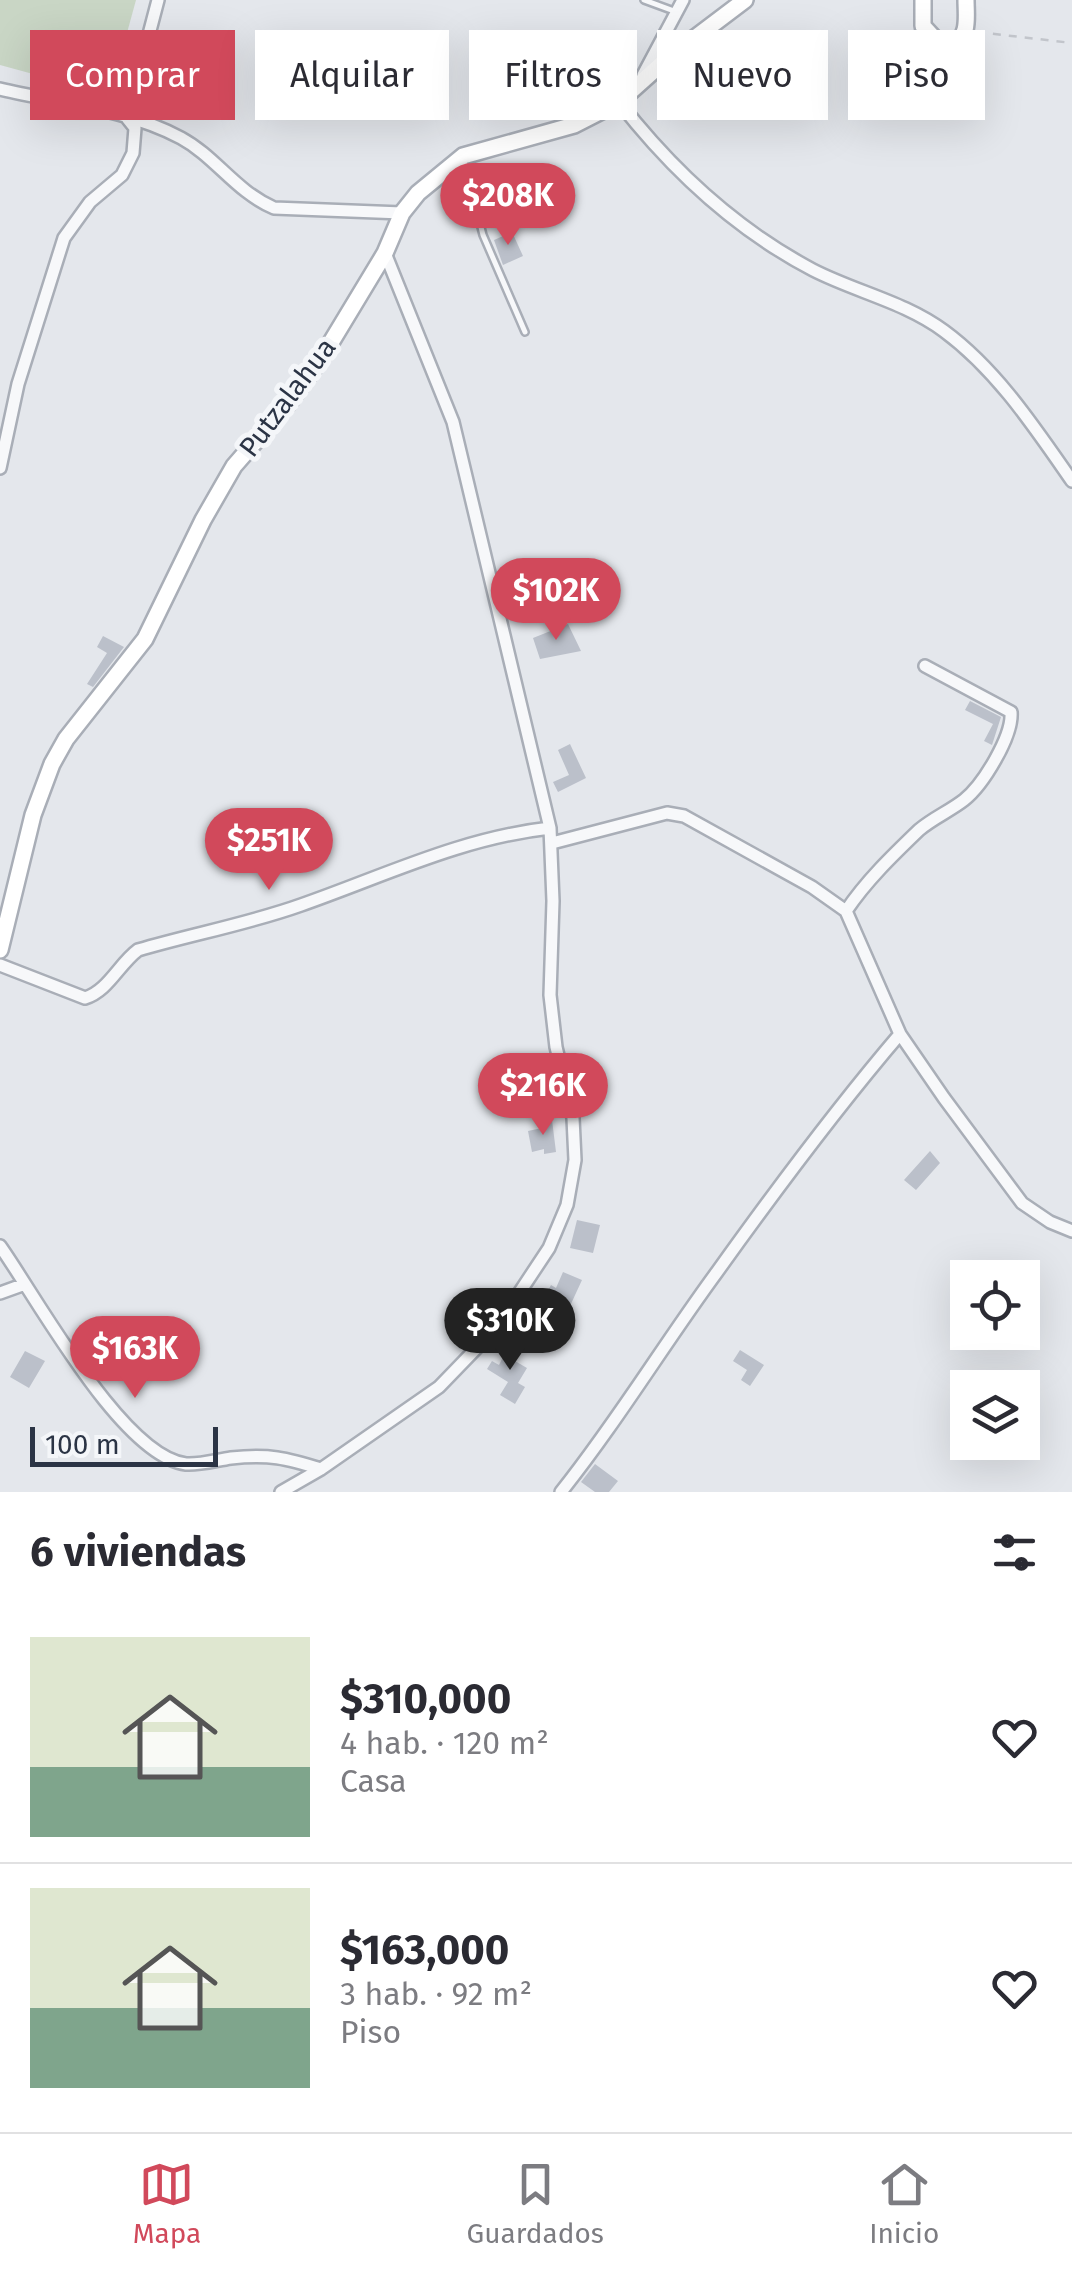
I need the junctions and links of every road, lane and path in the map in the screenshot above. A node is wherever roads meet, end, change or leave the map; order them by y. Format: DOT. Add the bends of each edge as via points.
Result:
graph roads {
  1 [pos="158,0"];
  2 [pos="644,0"];
  3 [pos="745,0"];
  4 [pos="923,0"];
  5 [pos="966,0"];
  6 [pos="680,6"];
  7 [pos="150,30"];
  8 [pos="926,30"];
  9 [pos="966,30"];
  10 [pos="985,33"];
  11 [pos="1072,43"];
  12 [pos="639,83"];
  13 [pos="0,89"];
  14 [pos="30,96"];
  15 [pos="129,120"];
  16 [pos="132,120"];
  17 [pos="584,120"];
  18 [pos="635,120"];
  19 [pos="463,156"];
  20 [pos="402,214"];
  21 [pos="385,253"];
  22 [pos="525,332"];
  23 [pos="0,468"];
  24 [pos="1072,481"];
  25 [pos="926,666"];
  26 [pos="550,828"];
  27 [pos="552,843"];
  28 [pos="846,910"];
  29 [pos="0,950"];
  30 [pos="0,965"];
  31 [pos="900,1034"];
  32 [pos="1072,1231"];
  33 [pos="0,1246"];
  34 [pos="25,1284"];
  35 [pos="0,1292"];
  36 [pos="321,1470"];
  37 [pos="281,1492"];
  38 [pos="562,1492"];
  1 -- 7 [label="street"];
  2 -- 6 [label="lane"];
  3 -- 12 [label="street, Putzalahua"];
  4 -- 8 [label="street"];
  5 -- 9 [label="street"];
  6 -- 12 [label="street"];
  10 -- 11 [label="path"];
  13 -- 14 [label="street"];
  15 -- 23 [label="street" via="135,136 122,174 64,238 18,384"];
  16 -- 20 [label="street" via="198,149 230,181 274,208"];
  17 -- 19 [label="street, Putzalahua"];
  18 -- 24 [label="street" via="689,180 758,238 816,272 919,316 962,345 996,379"];
  19 -- 20 [label="street, Putzalahua"];
  19 -- 22 [label="lane" via="483,235"];
  20 -- 21 [label="street, Putzalahua"];
  21 -- 26 [label="street" via="453,422"];
  21 -- 29 [label="street, Putzalahua" via="297,392 234,466 145,639 52,764"];
  25 -- 28 [label="street" via="1011,712 1011,725 969,796 921,829"];
  26 -- 27 [label="street"];
  26 -- 30 [label="street" via="446,849 298,906 138,950 86,998"];
  27 -- 28 [label="street" via="667,813 684,816"];
  27 -- 36 [label="street" via="550,995 575,1160 567,1205 524,1289 468,1359"];
  28 -- 31 [label="street"];
  31 -- 32 [label="street" via="1022,1203"];
  31 -- 38 [label="street" via="716,1273"];
  33 -- 34 [label="street"];
  34 -- 35 [label="street"];
  34 -- 36 [label="street" via="96,1388 141,1442 165,1458 188,1464 278,1456"];
  36 -- 37 [label="street"];
}
